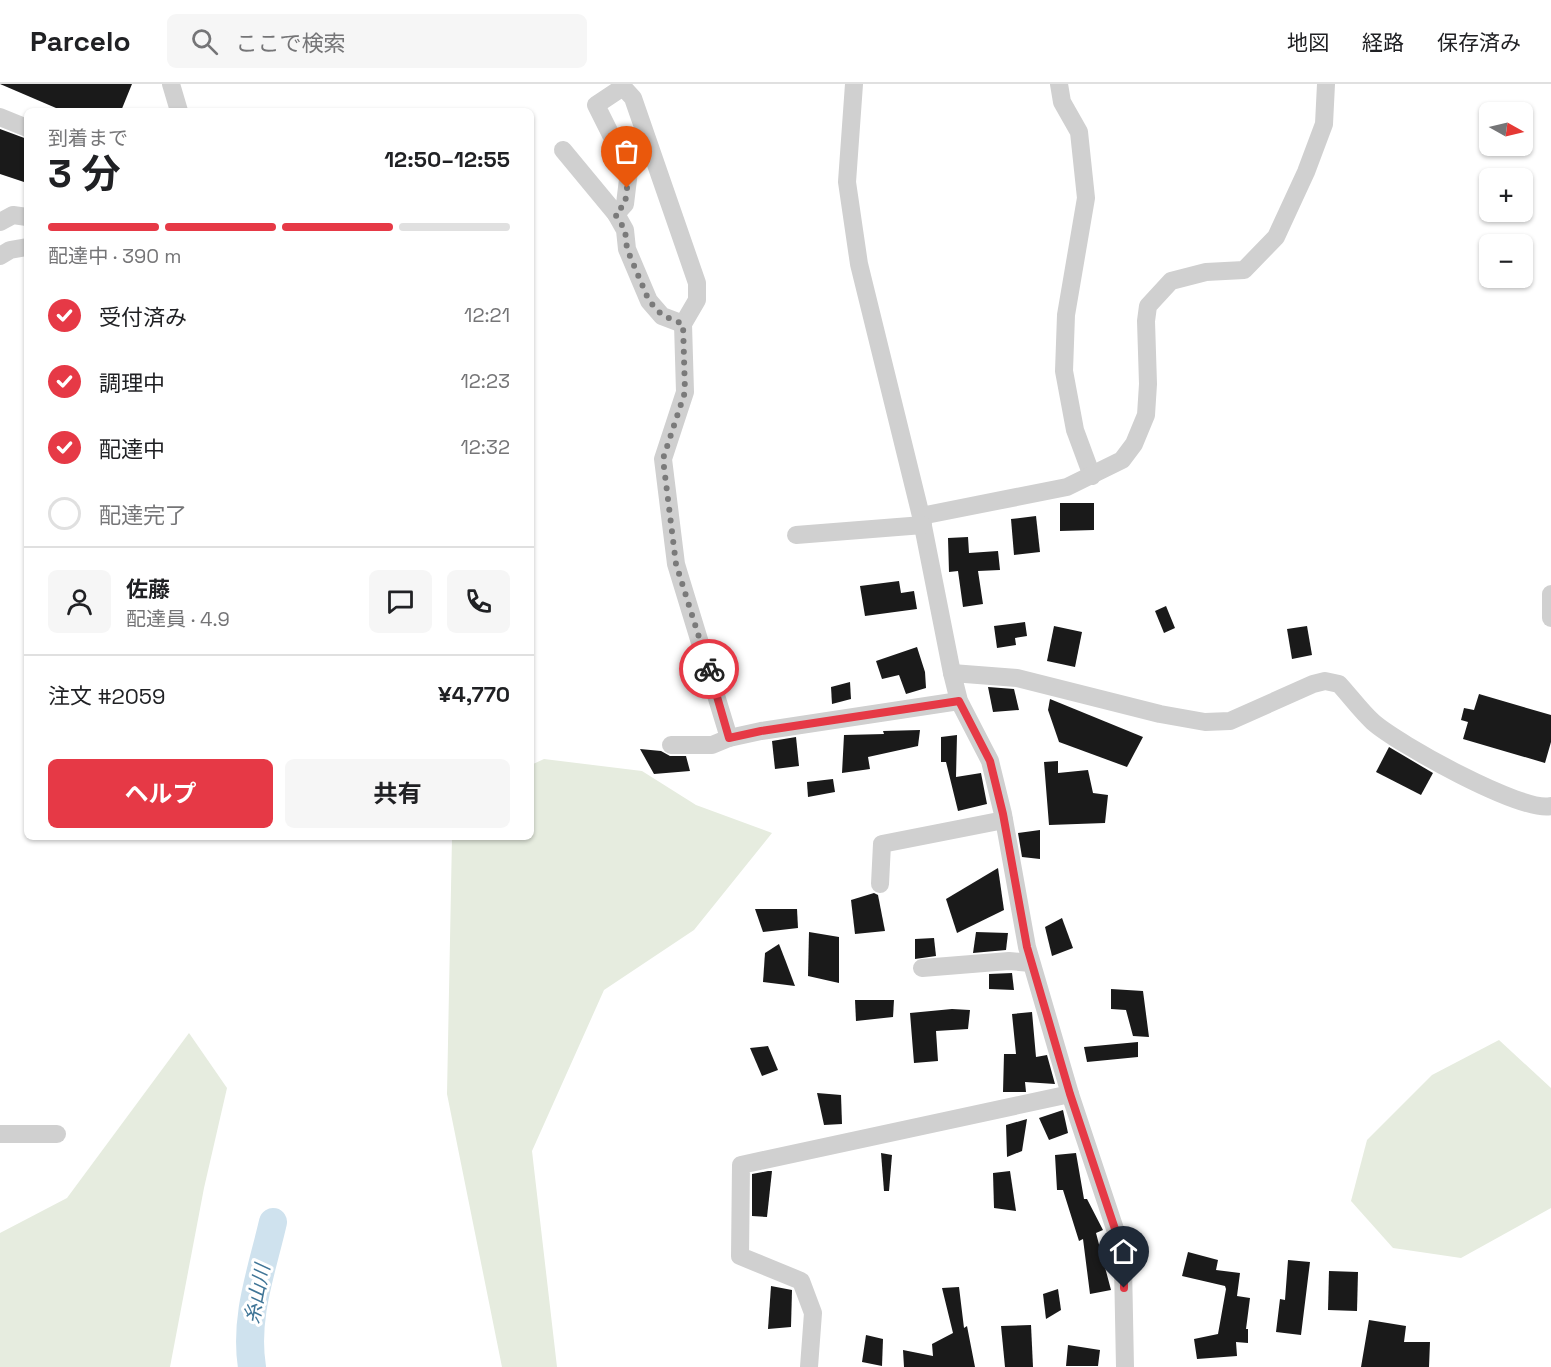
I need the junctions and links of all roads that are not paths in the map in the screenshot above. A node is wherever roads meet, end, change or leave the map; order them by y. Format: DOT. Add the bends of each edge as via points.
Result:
graph roads {
  1 [pos="171,84"];
  2 [pos="854,84"];
  3 [pos="1059,84"];
  4 [pos="1326,84"];
  5 [pos="622,86"];
  6 [pos="178,108"];
  7 [pos="0,117"];
  8 [pos="24,127"];
  9 [pos="563,150"];
  10 [pos="615,214"];
  11 [pos="24,217"];
  12 [pos="0,222"];
  13 [pos="24,248"];
  14 [pos="0,256"];
  15 [pos="683,324"];
  16 [pos="1092,476"];
  17 [pos="922,520"];
  18 [pos="796,535"];
  19 [pos="1551,594"];
  20 [pos="1551,618"];
  21 [pos="952,673"];
  22 [pos="959,701"];
  23 [pos="729,738"];
  24 [pos="671,745"];
  25 [pos="1551,806"];
  26 [pos="1004,820"];
  27 [pos="879,884"];
  28 [pos="1031,963"];
  29 [pos="922,968"];
  30 [pos="1070,1094"];
  31 [pos="0,1134"];
  32 [pos="57,1134"];
  33 [pos="809,1367"];
  34 [pos="1125,1367"];
  1 -- 6 [label="street"];
  2 -- 17 [label="street" via="847,182 859,264"];
  3 -- 16 [label="street" via="1062,102 1079,132 1086,198 1066,315 1064,371 1075,430"];
  4 -- 16 [label="street" via="1324,124 1276,237 1244,270 1206,272 1171,281 1148,306 1146,415 1134,444 1122,460"];
  5 -- 10 [label="street" via="596,105 629,171 625,204"];
  5 -- 15 [label="street" via="633,98 697,283 697,300"];
  7 -- 8 [label="street"];
  9 -- 10 [label="street"];
  10 -- 15 [label="street" via="625,230 627,249 649,301 662,315"];
  11 -- 12 [label="street" via="13,215"];
  13 -- 14 [label="street"];
  15 -- 23 [label="street" via="685,392 663,459 676,564"];
  16 -- 17 [label="street" via="1067,487"];
  17 -- 18 [label="street"];
  17 -- 21 [label="street"];
  19 -- 20 [label="street"];
  21 -- 22 [label="street"];
  21 -- 25 [label="street" via="1017,678 1205,722 1230,721 1305,687 1332,681 1374,723 1423,754 1518,802"];
  22 -- 23 [label="street"];
  22 -- 26 [label="street" via="990,761"];
  23 -- 24 [label="street" via="712,745"];
  26 -- 27 [label="street" via="882,844"];
  26 -- 28 [label="street"];
  28 -- 29 [label="street" via="1009,961"];
  28 -- 30 [label="street"];
  30 -- 33 [label="street" via="741,1165 740,1256 801,1281 813,1313"];
  30 -- 34 [label="street" via="1124,1265"];
  31 -- 32 [label="street"];
}
